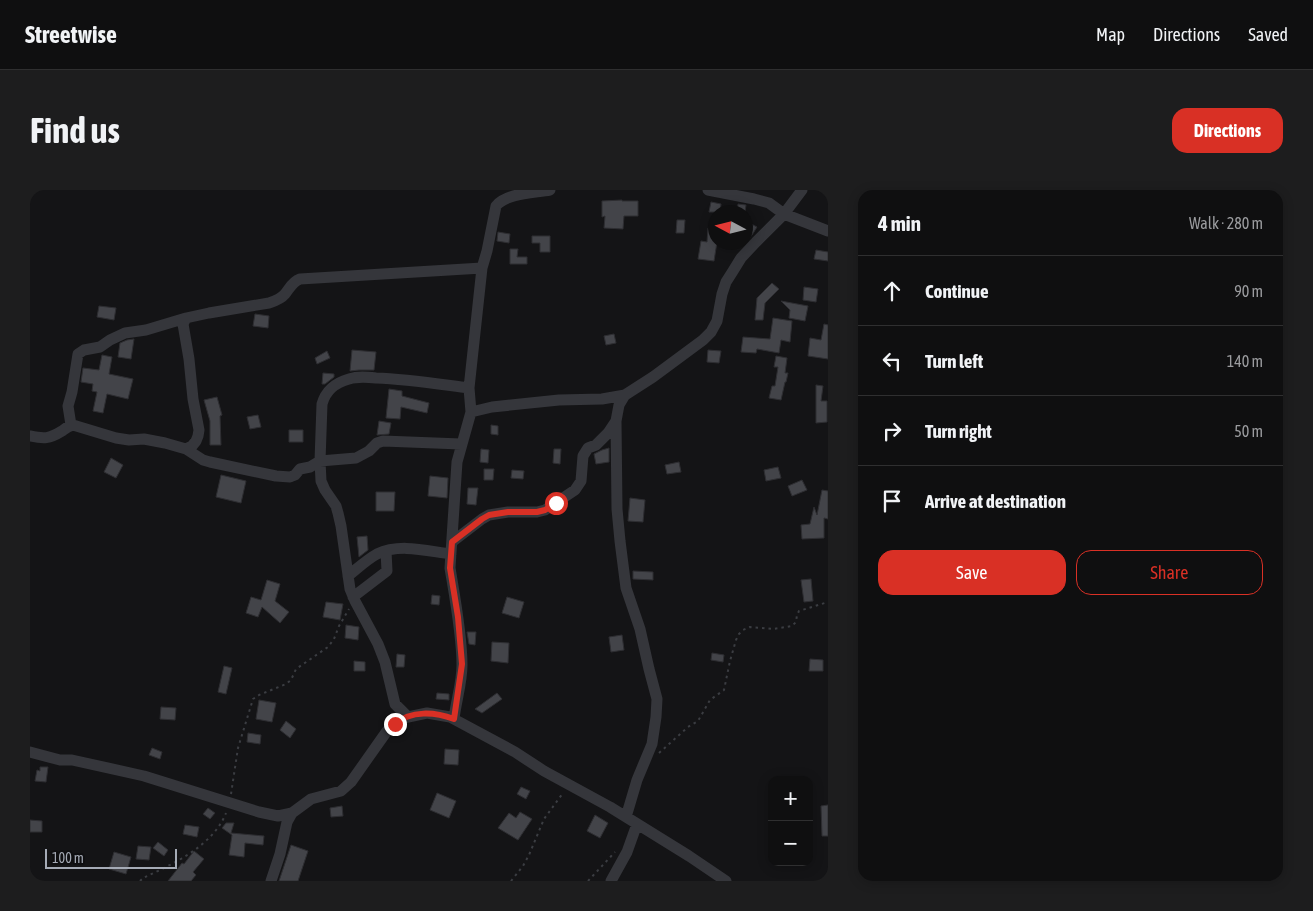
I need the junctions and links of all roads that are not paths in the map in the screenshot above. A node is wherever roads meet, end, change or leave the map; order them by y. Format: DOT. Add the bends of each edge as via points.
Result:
graph roads {
  1 [pos="550,190"];
  2 [pos="708,190"];
  3 [pos="802,190"];
  4 [pos="784,214"];
  5 [pos="828,231"];
  6 [pos="482,268"];
  7 [pos="186,318"];
  8 [pos="469,388"];
  9 [pos="625,395"];
  10 [pos="470,412"];
  11 [pos="616,421"];
  12 [pos="71,425"];
  13 [pos="30,436"];
  14 [pos="462,444"];
  15 [pos="186,449"];
  16 [pos="320,461"];
  17 [pos="452,542"];
  18 [pos="386,551"];
  19 [pos="451,554"];
  20 [pos="348,576"];
  21 [pos="354,599"];
  22 [pos="408,716"];
  23 [pos="454,719"];
  24 [pos="30,752"];
  25 [pos="292,813"];
  26 [pos="626,816"];
  27 [pos="637,824"];
  28 [pos="271,881"];
  29 [pos="611,881"];
  30 [pos="726,881"];
  1 -- 6 [label="street" via="499,201"];
  2 -- 4 [label="street" via="769,203"];
  3 -- 4 [label="street"];
  4 -- 5 [label="street"];
  4 -- 9 [label="street" via="741,258 726,282 717,321 704,340"];
  6 -- 7 [label="street" via="300,278 278,299 269,303"];
  6 -- 8 [label="street"];
  7 -- 12 [label="street" via="124,333 100,347 78,354 68,406"];
  7 -- 15 [label="street" via="183,324 199,430 196,441"];
  8 -- 10 [label="street"];
  8 -- 16 [label="street" via="393,378 359,377 338,383 330,389 322,404"];
  9 -- 10 [label="street" via="492,407"];
  9 -- 11 [label="street"];
  10 -- 14 [label="street"];
  11 -- 17 [label="street" via="583,456 581,481 575,490 545,510 489,515"];
  11 -- 26 [label="street" via="617,509 626,588 657,699 652,744"];
  12 -- 13 [label="street" via="47,438"];
  12 -- 15 [label="street" via="116,438 144,439"];
  14 -- 16 [label="street" via="382,441 356,458"];
  14 -- 17 [label="street" via="457,462"];
  15 -- 16 [label="street" via="203,460 282,477 293,477 300,469"];
  16 -- 20 [label="street" via="322,485 336,506 341,526"];
  17 -- 19 [label="street"];
  18 -- 19 [label="street" via="410,548"];
  18 -- 20 [label="street" via="375,555"];
  18 -- 21 [label="street" via="387,571"];
  19 -- 23 [label="street" via="462,664"];
  20 -- 21 [label="street"];
  21 -- 22 [label="street" via="378,644 395,704"];
  22 -- 23 [label="street" via="427,713"];
  22 -- 25 [label="street" via="388,731 346,787 311,799"];
  23 -- 26 [label="street"];
  24 -- 25 [label="street" via="144,776 274,816"];
  25 -- 28 [label="street"];
  26 -- 27 [label="street"];
  27 -- 29 [label="street" via="627,852"];
  27 -- 30 [label="street"];
}
